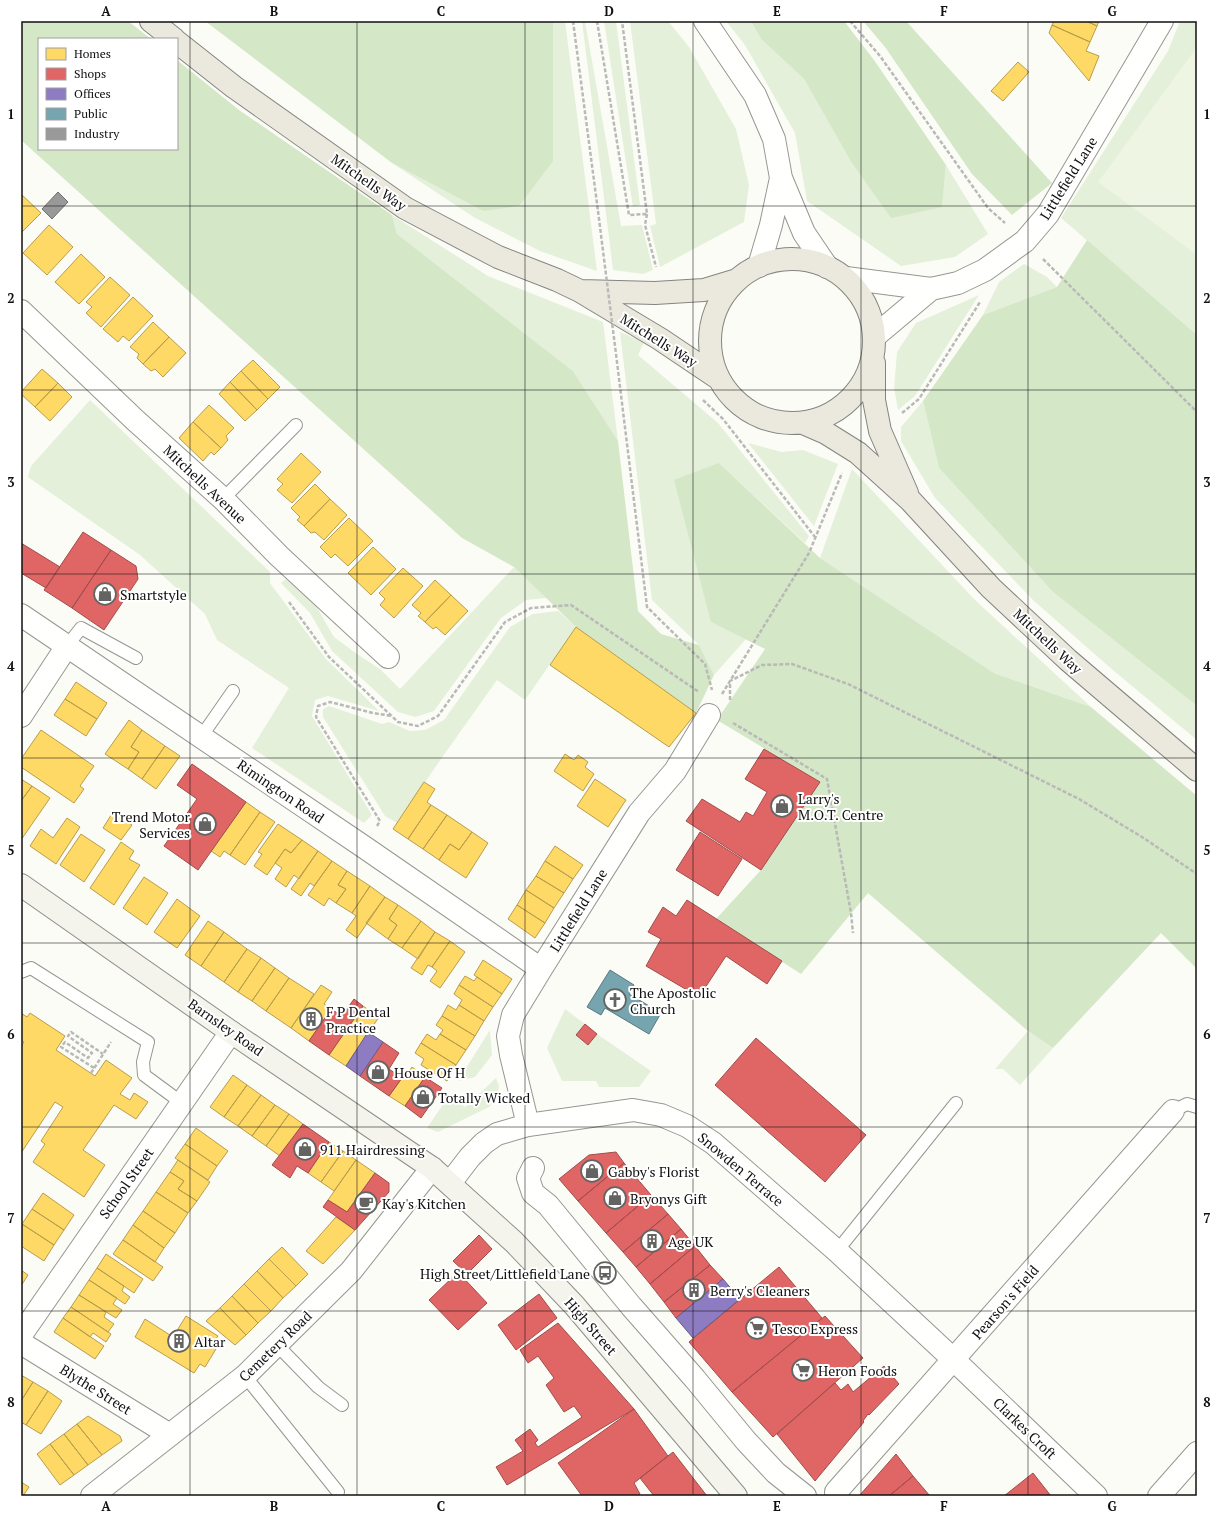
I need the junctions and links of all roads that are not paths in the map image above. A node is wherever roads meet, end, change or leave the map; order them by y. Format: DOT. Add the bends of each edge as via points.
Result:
graph roads {
  1 [pos="151,21"];
  2 [pos="705,21"];
  3 [pos="1162,21"];
  4 [pos="173,38"];
  5 [pos="178,43"];
  6 [pos="781,178"];
  7 [pos="759,266"];
  8 [pos="827,266"];
  9 [pos="846,278"];
  10 [pos="736,280"];
  11 [pos="931,289"];
  12 [pos="580,291"];
  13 [pos="21,312"];
  14 [pos="875,336"];
  15 [pos="874,358"];
  16 [pos="718,378"];
  17 [pos="803,423"];
  18 [pos="296,425"];
  19 [pos="223,499"];
  20 [pos="910,500"];
  21 [pos="21,615"];
  22 [pos="67,646"];
  23 [pos="388,657"];
  24 [pos="136,658"];
  25 [pos="233,691"];
  26 [pos="712,710"];
  27 [pos="21,716"];
  28 [pos="201,737"];
  29 [pos="1197,770"];
  30 [pos="21,885"];
  31 [pos="541,969"];
  32 [pos="21,972"];
  33 [pos="231,1032"];
  34 [pos="182,1103"];
  35 [pos="956,1103"];
  36 [pos="1197,1107"];
  37 [pos="1173,1111"];
  38 [pos="528,1124"];
  39 [pos="432,1168"];
  40 [pos="533,1168"];
  41 [pos="450,1183"];
  42 [pos="837,1252"];
  43 [pos="21,1335"];
  44 [pos="21,1342"];
  45 [pos="276,1345"];
  46 [pos="954,1360"];
  47 [pos="245,1376"];
  48 [pos="342,1405"];
  49 [pos="170,1435"];
  50 [pos="1197,1453"];
  51 [pos="338,1492"];
  52 [pos="836,1492"];
  53 [pos="92,1496"];
  54 [pos="736,1496"];
  55 [pos="805,1496"];
  56 [pos="1096,1496"];
  57 [pos="1159,1496"];
  1 -- 4 [label="main road"];
  2 -- 6 [label="street" via="754,95 774,139"];
  3 -- 11 [label="street, Littlefield Lane" via="1048,214 1025,241 985,270 958,283"];
  5 -- 12 [label="main road, Mitchells Way" via="234,88 405,208 498,257"];
  6 -- 7 [label="street"];
  6 -- 8 [label="street" via="804,233"];
  7 -- 8 [label="main road" via="784,259 806,260"];
  7 -- 10 [label="main road"];
  8 -- 9 [label="main road"];
  9 -- 11 [label="street, Littlefield Lane"];
  9 -- 14 [label="main road" via="861,295 871,314"];
  10 -- 12 [label="main road, Mitchells Way" via="704,290 655,293"];
  10 -- 16 [label="main road" via="720,301 711,326 710,352"];
  11 -- 14 [label="street, Littlefield Lane"];
  12 -- 16 [label="main road, Mitchells Way" via="660,339"];
  13 -- 19 [label="street, Mitchells Avenue"];
  14 -- 15 [label="main road"];
  15 -- 17 [label="main road" via="867,378 845,405 834,413"];
  15 -- 20 [label="main road, Mitchells Way" via="874,400 880,431"];
  16 -- 17 [label="main road" via="734,400 756,415 782,423"];
  17 -- 20 [label="main road, Mitchells Way" via="826,432 858,452"];
  18 -- 19 [label="lane"];
  19 -- 23 [label="street, Mitchells Avenue" via="279,556"];
  20 -- 29 [label="main road, Mitchells Way" via="991,588 1068,660"];
  21 -- 22 [label="street, Rimington Road"];
  22 -- 24 [label="lane" via="81,628"];
  22 -- 27 [label="street"];
  22 -- 28 [label="street, Rimington Road"];
  25 -- 28 [label="lane"];
  26 -- 31 [label="street, Littlefield Lane" via="675,771 639,813"];
  28 -- 31 [label="street, Rimington Road"];
  30 -- 33 [label="street, Barnsley Road"];
  31 -- 38 [label="street, Littlefield Lane" via="513,1015 508,1036"];
  32 -- 34 [label="lane" via="31,968 148,1042 143,1062 144,1075"];
  33 -- 34 [label="street, School Street"];
  33 -- 39 [label="street, Barnsley Road"];
  34 -- 43 [label="street, School Street"];
  35 -- 42 [label="lane"];
  36 -- 37 [label="lane" via="1186,1104"];
  37 -- 46 [label="street, Pearson's Field"];
  38 -- 41 [label="street, Snowden Terrace" via="497,1134 484,1143"];
  38 -- 42 [label="street, Snowden Terrace" via="633,1110 661,1115 687,1126 713,1143"];
  39 -- 41 [label="street, High Street"];
  39 -- 45 [label="street, Cemetery Road" via="351,1271"];
  40 -- 55 [label="street" via="528,1178 533,1193 548,1205 746,1441 776,1473"];
  41 -- 54 [label="street, High Street" via="514,1242 574,1305"];
  42 -- 46 [label="street, Snowden Terrace"];
  44 -- 49 [label="street, Blythe Street"];
  45 -- 47 [label="street, Cemetery Road"];
  45 -- 48 [label="lane" via="318,1387"];
  46 -- 52 [label="street, Pearson's Field"];
  46 -- 56 [label="street, Clarkes Croft"];
  47 -- 49 [label="street, Cemetery Road"];
  47 -- 51 [label="lane"];
  49 -- 53 [label="street, Cemetery Road"];
  50 -- 57 [label="street"];
}
